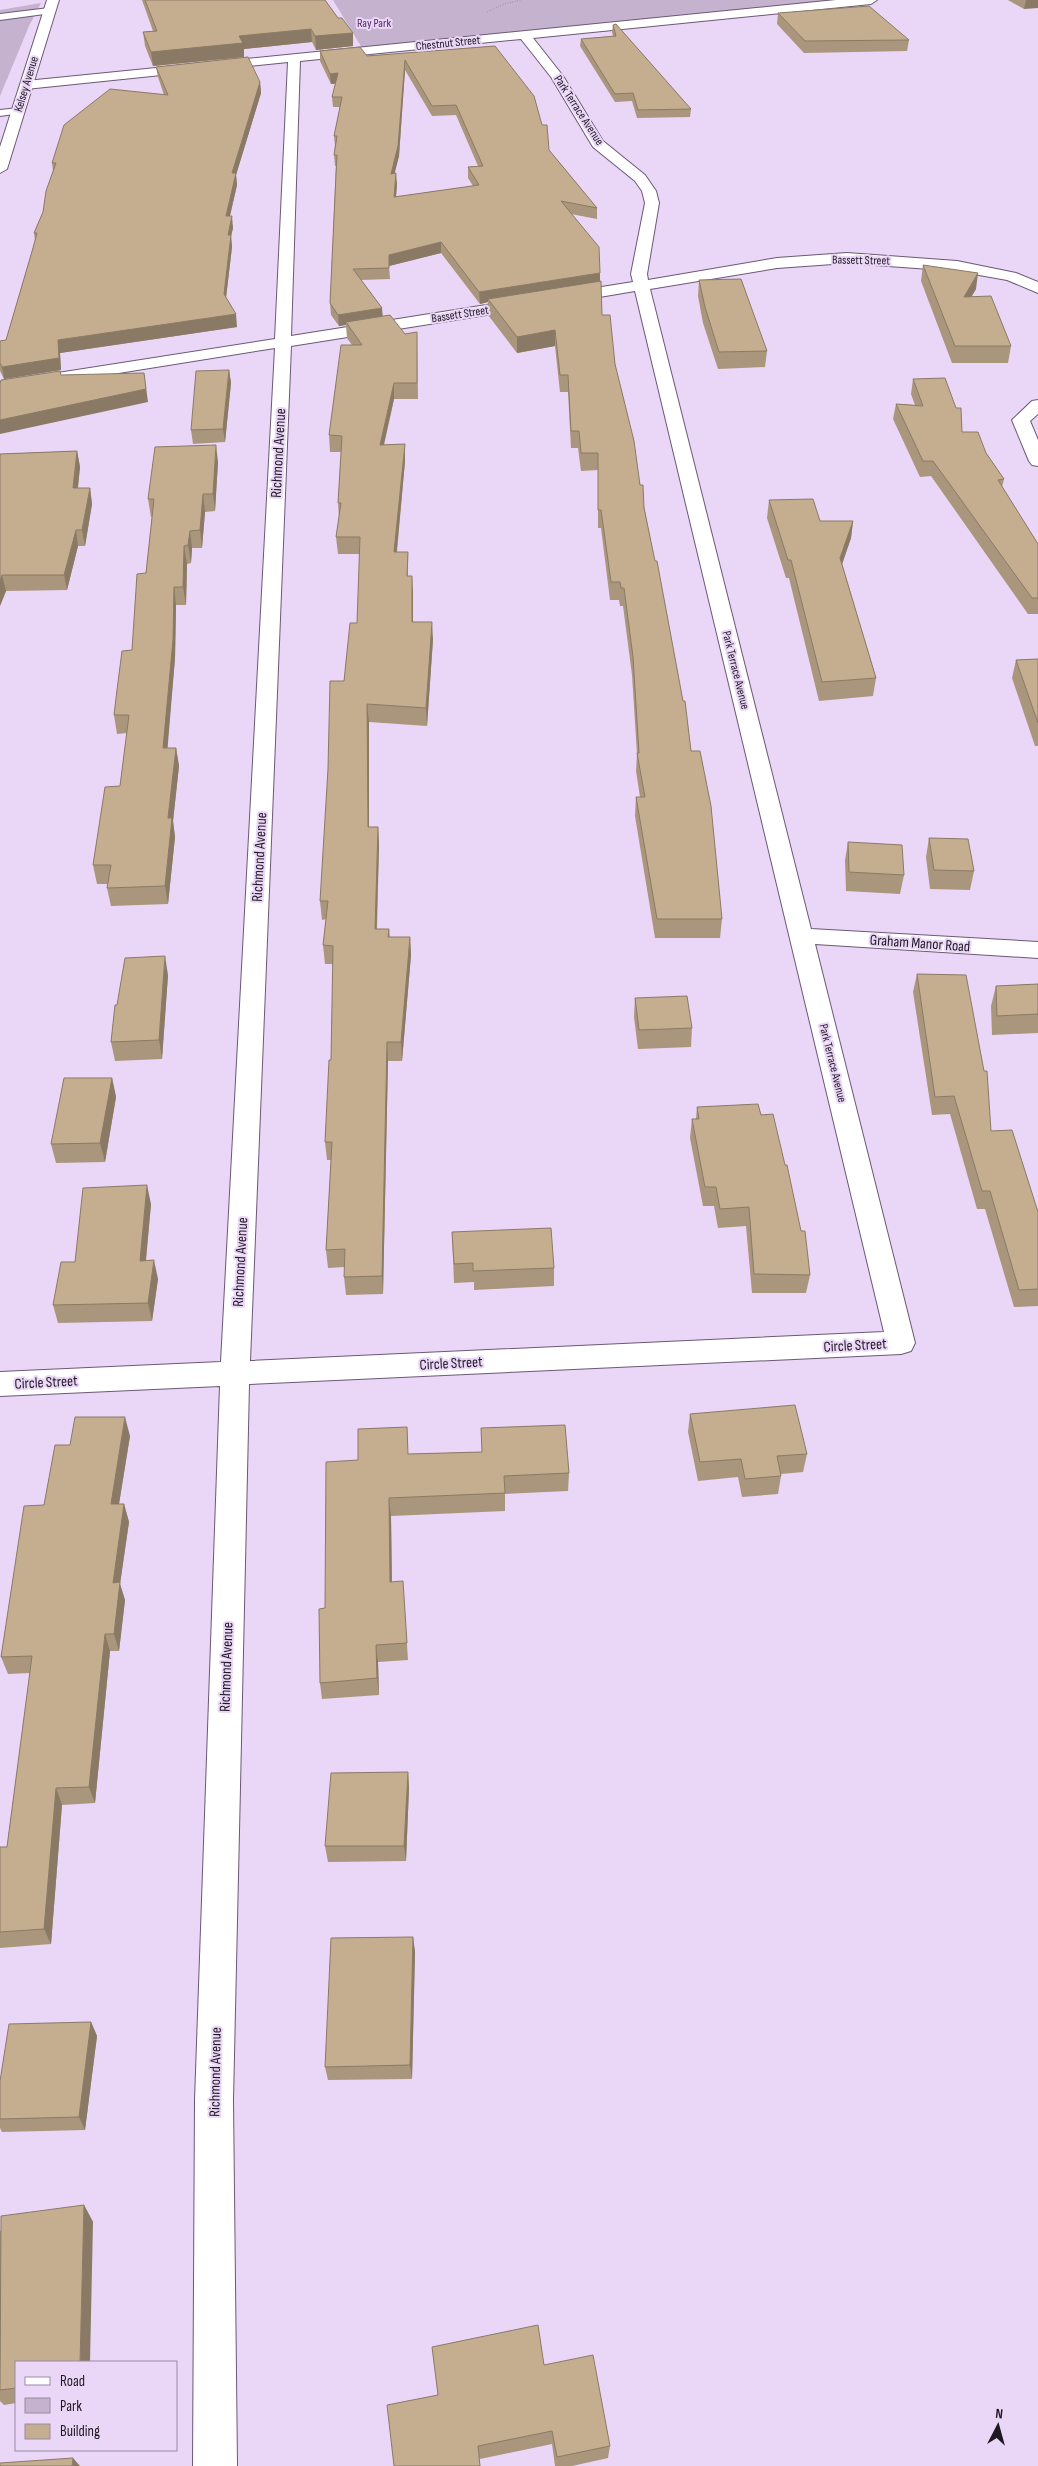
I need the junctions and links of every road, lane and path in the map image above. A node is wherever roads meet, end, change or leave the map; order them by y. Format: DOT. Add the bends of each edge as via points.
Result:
graph roads {
  1 [pos="521,0"];
  2 [pos="871,0"];
  3 [pos="51,5"];
  4 [pos="489,10"];
  5 [pos="0,17"];
  6 [pos="525,36"];
  7 [pos="294,59"];
  8 [pos="26,85"];
  9 [pos="18,111"];
  10 [pos="0,113"];
  11 [pos="0,169"];
  12 [pos="641,285"];
  13 [pos="1038,288"];
  14 [pos="283,342"];
  15 [pos="0,386"];
  16 [pos="1038,404"];
  17 [pos="1038,461"];
  18 [pos="802,936"];
  19 [pos="1038,950"];
  20 [pos="901,1342"];
  21 [pos="235,1373"];
  22 [pos="0,1384"];
  23 [pos="215,2466"];
  1 -- 4 [label="path"];
  2 -- 6 [label="street, Chestnut Street"];
  3 -- 5 [label="lane"];
  3 -- 8 [label="street, Kelsey Avenue"];
  6 -- 7 [label="street, Chestnut Street"];
  6 -- 12 [label="street, Park Terrace Avenue" via="557,76 598,144 640,178 649,191 652,203 639,274"];
  7 -- 8 [label="street, Chestnut Street"];
  7 -- 14 [label="street, Richmond Avenue"];
  8 -- 9 [label="street, Kelsey Avenue"];
  9 -- 10 [label="lane"];
  9 -- 11 [label="street, Kelsey Avenue"];
  12 -- 13 [label="street, Bassett Street" via="777,263 847,258 957,266 1011,276"];
  12 -- 14 [label="street, Bassett Street"];
  12 -- 18 [label="street, Park Terrace Avenue"];
  14 -- 15 [label="street, Bassett Street"];
  14 -- 21 [label="street, Richmond Avenue"];
  16 -- 17 [label="street" via="1021,420"];
  18 -- 19 [label="street, Graham Manor Road"];
  18 -- 20 [label="street, Park Terrace Avenue"];
  20 -- 21 [label="street, Circle Street"];
  21 -- 22 [label="street, Circle Street"];
  21 -- 23 [label="street, Richmond Avenue" via="214,2100"];
}
